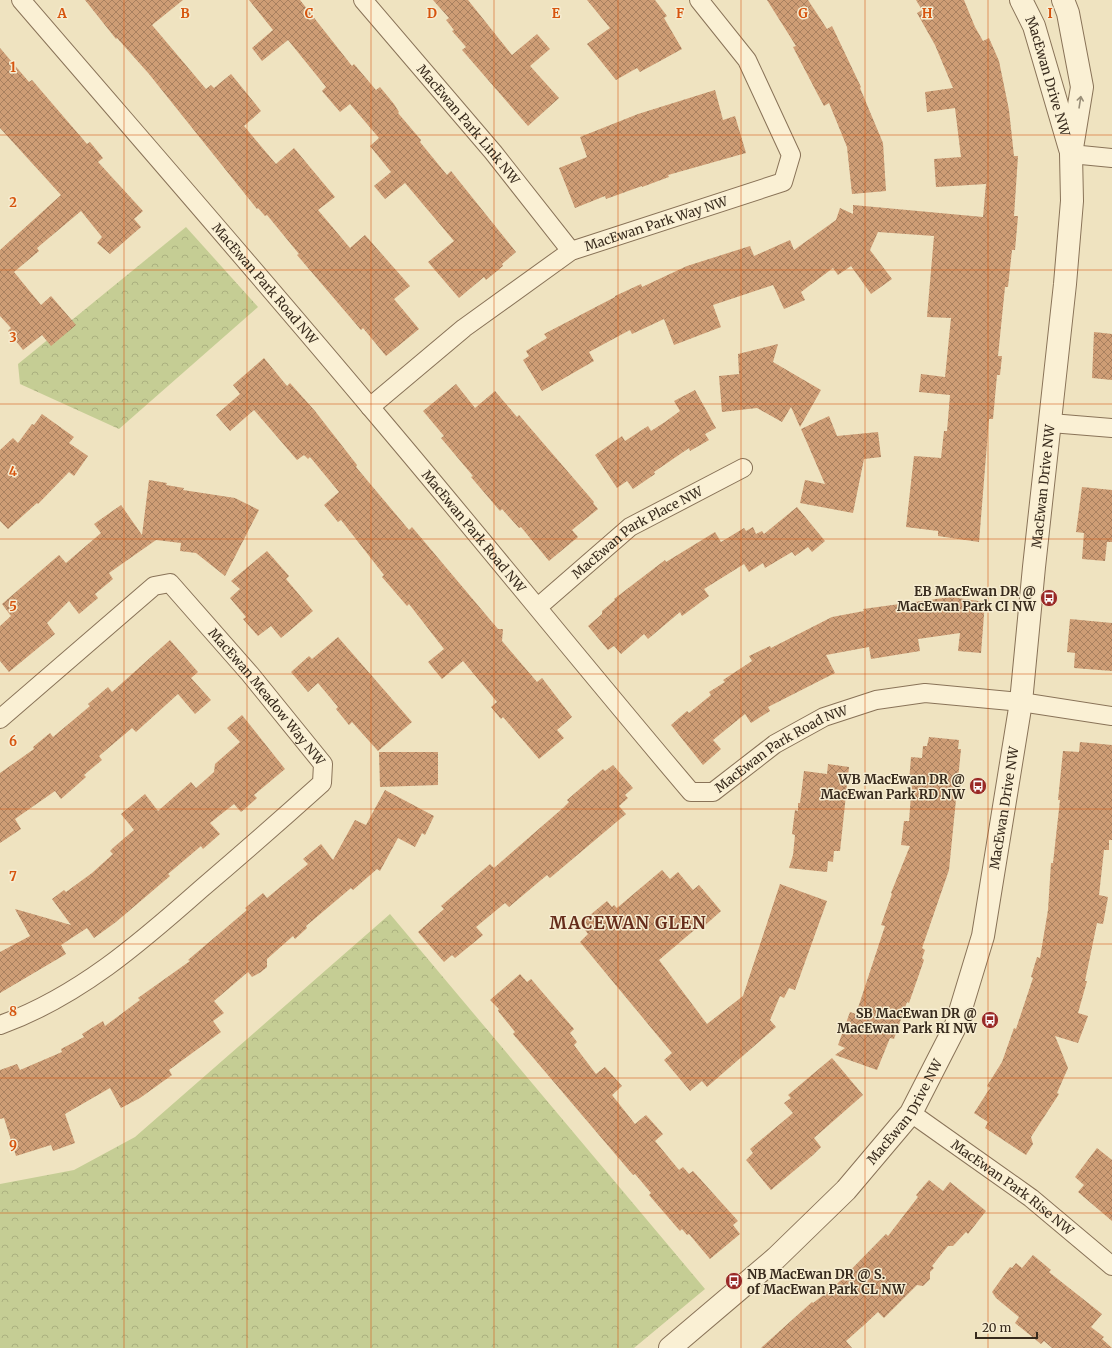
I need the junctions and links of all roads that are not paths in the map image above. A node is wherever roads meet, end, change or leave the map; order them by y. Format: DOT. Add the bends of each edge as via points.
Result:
graph roads {
  1 [pos="21,0"];
  2 [pos="363,0"];
  3 [pos="699,0"];
  4 [pos="1021,0"];
  5 [pos="1062,0"];
  6 [pos="1071,154"];
  7 [pos="1112,158"];
  8 [pos="571,251"];
  9 [pos="370,407"];
  10 [pos="1051,423"];
  11 [pos="1112,428"];
  12 [pos="743,468"];
  13 [pos="538,607"];
  14 [pos="1021,702"];
  15 [pos="1112,716"];
  16 [pos="0,719"];
  17 [pos="0,1025"];
  18 [pos="911,1113"];
  19 [pos="1112,1266"];
  20 [pos="670,1348"];
  1 -- 9 [label="street, MacEwan Park Road NW"];
  2 -- 8 [label="street, MacEwan Park Link NW" via="494,152"];
  3 -- 8 [label="street, MacEwan Park Way NW" via="747,60 788,148 791,155 783,182"];
  4 -- 6 [label="street, MacEwan Drive NW" via="1034,26"];
  6 -- 5 [label="street, MacEwan Drive NW, one-way" via="1082,87 1068,13"];
  6 -- 7 [label="street"];
  6 -- 10 [label="street, MacEwan Drive NW" via="1071,209"];
  8 -- 9 [label="street, MacEwan Park Way NW" via="464,328"];
  9 -- 13 [label="street, MacEwan Park Road NW"];
  10 -- 11 [label="street"];
  10 -- 14 [label="street, MacEwan Drive NW"];
  12 -- 13 [label="street, MacEwan Park Place NW" via="630,527"];
  13 -- 14 [label="street, MacEwan Park Road NW" via="691,792 713,792 789,736 824,717 876,700 925,693"];
  14 -- 15 [label="street"];
  14 -- 18 [label="street, MacEwan Drive NW" via="983,936 956,1025"];
  16 -- 17 [label="street, MacEwan Meadow Way NW" via="154,586 170,583 250,674 323,764 322,783 144,939 80,986 25,1016"];
  18 -- 19 [label="street, MacEwan Park Rise NW" via="1030,1198"];
  18 -- 20 [label="street, MacEwan Drive NW" via="835,1200 776,1258"];
}
